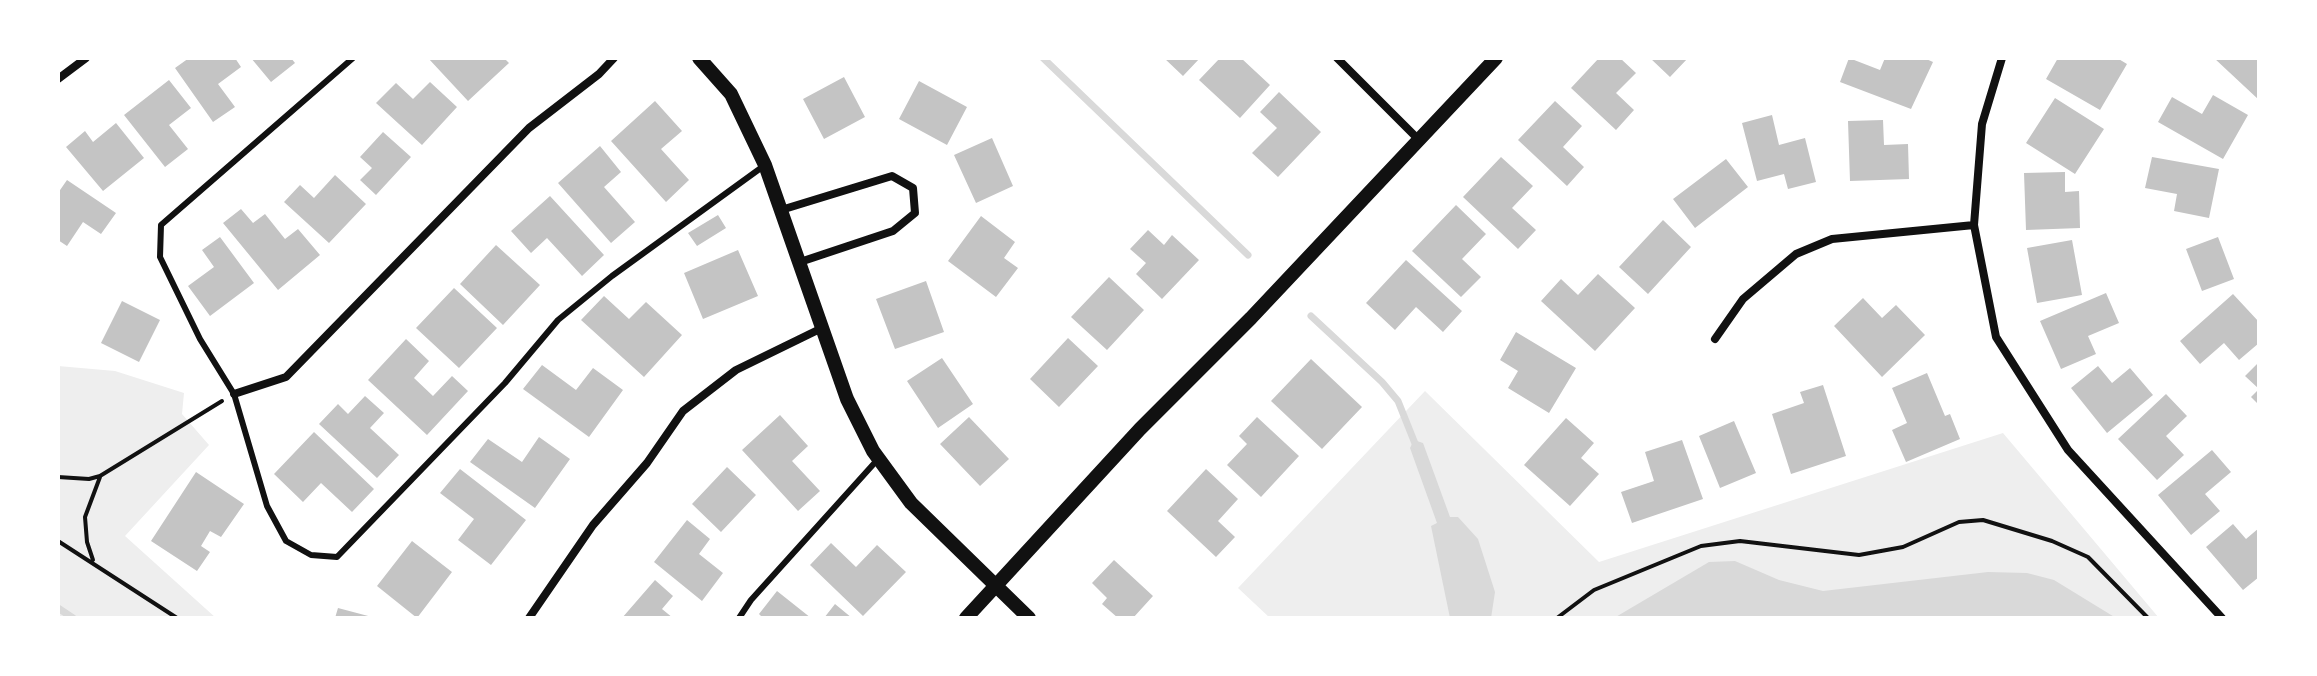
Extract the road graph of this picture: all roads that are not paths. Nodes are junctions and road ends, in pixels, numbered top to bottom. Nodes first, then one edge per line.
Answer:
1 (86, 58) edge
2 (353, 58) edge
3 (614, 58) edge
4 (699, 58) edge
5 (1337, 58) edge
6 (1496, 58) edge
7 (2002, 58) edge
8 (58, 79) edge
9 (1418, 139) junction
10 (765, 165) junction
11 (781, 210) junction
12 (1974, 225) junction
13 (800, 262) junction
14 (822, 328) junction
15 (1715, 339) dead end
16 (234, 394) junction
17 (879, 458) junction
18 (995, 586) junction
19 (529, 618) edge
20 (739, 618) edge
21 (966, 618) edge
22 (1029, 618) edge
23 (2222, 618) edge

1 - 8 street
2 - 16 lane
3 - 16 street
4 - 10 street
5 - 9 street
6 - 9 street
7 - 12 street
9 - 18 street
10 - 11 street
10 - 16 lane
11 - 13 street
11 - 13 street
12 - 15 street
12 - 23 street
13 - 14 street
14 - 17 street
14 - 19 street
17 - 18 street
17 - 20 lane
18 - 21 street
18 - 22 street

